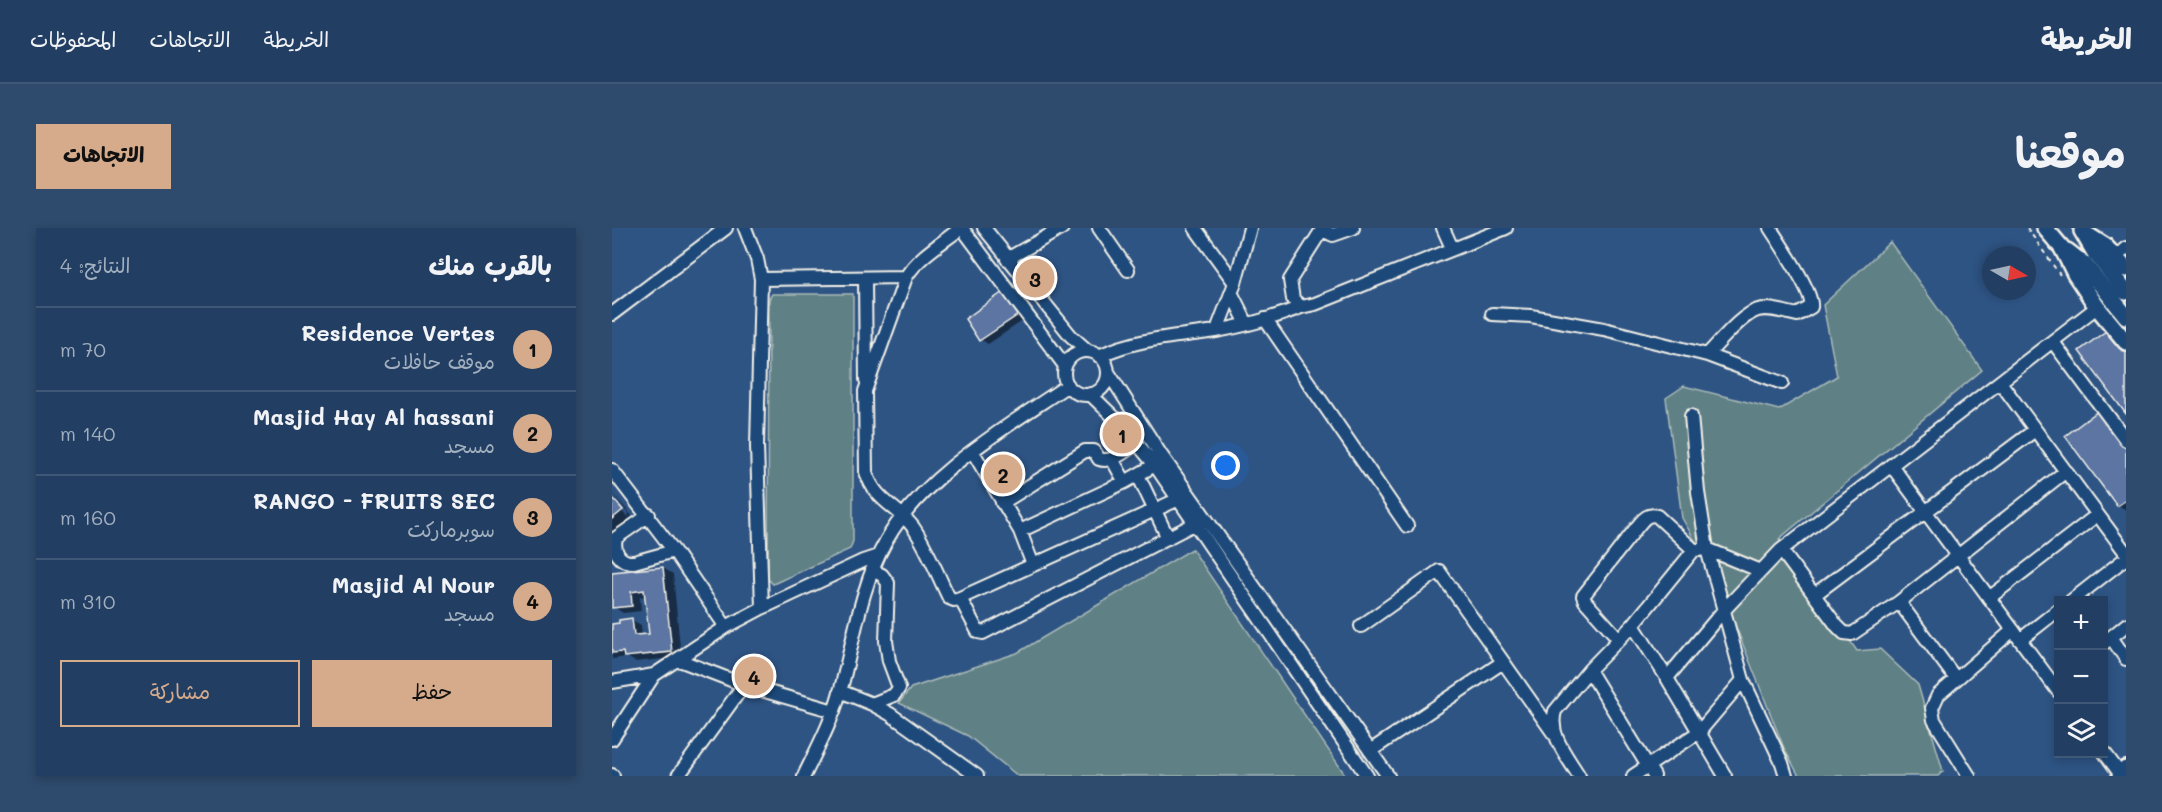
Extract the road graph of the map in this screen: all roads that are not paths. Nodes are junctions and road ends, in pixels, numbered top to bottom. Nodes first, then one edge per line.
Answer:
1 (726, 228) edge
2 (745, 228) edge
3 (962, 228) edge
4 (984, 228) edge
5 (1062, 228) edge
6 (1099, 228) edge
7 (1195, 228) edge
8 (1250, 228) edge
9 (1353, 228) edge
10 (1443, 228) edge
11 (1506, 228) edge
12 (1770, 228) edge
13 (2045, 228) edge
14 (1322, 229) edge
15 (2083, 229) edge
16 (1452, 248) junction
17 (2062, 248) junction
18 (2121, 252) edge
19 (1007, 258) junction
20 (2126, 269) edge
21 (1128, 270) dead end
22 (906, 277) junction
23 (761, 279) junction
24 (865, 279) junction
25 (1234, 289) junction
26 (2126, 292) edge
27 (1301, 307) junction
28 (2097, 307) junction
29 (612, 314) edge
30 (1492, 314) dead end
31 (2126, 316) edge
32 (1265, 319) junction
33 (1247, 324) junction
34 (1216, 330) junction
35 (2053, 342) junction
36 (2126, 342) edge
37 (1093, 353) junction
38 (1707, 355) junction
39 (1065, 366) junction
40 (1108, 372) junction
41 (2000, 382) junction
42 (1782, 383) dead end
43 (1068, 385) junction
44 (866, 391) junction
45 (1090, 394) junction
46 (1691, 416) dead end
47 (2035, 430) junction
48 (2126, 440) edge
49 (1137, 443) junction
50 (973, 452) junction
51 (1112, 459) junction
52 (1155, 465) junction
53 (1891, 465) junction
54 (612, 470) edge
55 (2066, 471) junction
56 (1138, 475) junction
57 (1125, 482) junction
58 (1179, 499) junction
59 (1002, 502) junction
60 (1155, 510) junction
61 (1926, 512) junction
62 (2097, 514) junction
63 (649, 515) junction
64 (902, 516) junction
65 (1196, 523) junction
66 (1407, 526) dead end
67 (1020, 531) junction
68 (1168, 538) junction
69 (1707, 549) junction
70 (1694, 550) junction
71 (1781, 550) junction
72 (674, 551) junction
73 (2126, 553) edge
74 (1958, 555) junction
75 (878, 556) junction
76 (2126, 558) edge
77 (1033, 565) junction
78 (872, 570) junction
79 (1761, 571) junction
80 (1814, 595) junction
81 (2076, 596) edge
82 (960, 598) junction
83 (1989, 598) junction
84 (1899, 602) junction
85 (762, 608) junction
86 (1723, 611) junction
87 (2054, 612) edge
88 (1633, 625) junction
89 (2126, 625) edge
90 (1360, 626) dead end
91 (726, 627) junction
92 (2017, 635) junction
93 (1619, 639) junction
94 (2108, 639) edge
95 (2108, 641) edge
96 (2126, 659) edge
97 (679, 660) junction
98 (1503, 662) junction
99 (1589, 670) junction
100 (654, 675) junction
101 (1667, 678) junction
102 (1743, 680) junction
103 (1956, 680) junction
104 (2054, 680) edge
105 (612, 682) edge
106 (744, 685) junction
107 (840, 691) junction
108 (872, 704) junction
109 (834, 711) junction
110 (1699, 732) junction
111 (1554, 735) junction
112 (612, 740) edge
113 (1370, 751) junction
114 (2108, 758) edge
115 (1651, 771) edge
116 (2122, 773) edge
117 (1964, 774) edge
118 (678, 776) edge
119 (804, 776) edge
120 (977, 776) edge
121 (1367, 776) edge
122 (1388, 776) edge
123 (1579, 776) edge
124 (1633, 776) edge
125 (1725, 776) edge
126 (1786, 776) edge

1 - 29 street
2 - 23 street
3 - 22 street
3 - 39 street
4 - 19 street
5 - 19 street
6 - 21 street
7 - 25 street
8 - 25 street
9 - 14 street
10 - 16 street
11 - 16 street
12 - 38 street
13 - 17 main road
14 - 27 street
15 - 18 main road
15 - 26 main road
16 - 27 street
17 - 28 main road
17 - 31 main road
18 - 20 main road
19 - 37 street
22 - 24 street
22 - 44 street
23 - 24 street
23 - 85 street
24 - 44 street
25 - 33 street
25 - 34 street
27 - 32 street
28 - 35 street
28 - 36 main road
30 - 38 street
32 - 33 street
32 - 66 street
33 - 34 street
34 - 37 street
35 - 41 street
35 - 48 street
37 - 39 street
37 - 40 street
38 - 42 street
39 - 43 street
40 - 45 street
40 - 113 street
41 - 47 street
41 - 53 street
43 - 45 street
43 - 50 street
44 - 64 street
45 - 49 street
46 - 69 street
47 - 55 street
47 - 61 street
49 - 51 street
49 - 52 street
50 - 59 street
50 - 64 street
51 - 57 street
51 - 59 street
52 - 56 street
52 - 58 street
53 - 61 street
53 - 71 street
54 - 63 street
55 - 62 street
55 - 74 street
56 - 57 street
56 - 60 street
57 - 67 street
58 - 60 street
58 - 65 street
59 - 67 street
60 - 68 street
60 - 77 street
61 - 74 street
61 - 80 street
62 - 73 street
62 - 83 street
63 - 72 street
63 - 72 street
64 - 75 street
64 - 82 street
65 - 68 street
65 - 121 street
67 - 77 street
68 - 82 street
69 - 70 street
69 - 79 street
69 - 86 street
70 - 88 street
70 - 93 street
71 - 79 street
71 - 80 street
72 - 91 street
74 - 83 street
74 - 84 street
75 - 78 street
75 - 85 street
76 - 81 street
77 - 82 street
78 - 107 street
78 - 108 street
79 - 86 street
80 - 84 street
83 - 92 street
84 - 103 street
85 - 91 street
86 - 101 street
86 - 102 street
87 - 92 street
88 - 93 street
88 - 101 street
89 - 94 street
90 - 98 street
91 - 97 street
92 - 103 street
92 - 104 street
93 - 99 street
95 - 96 street
97 - 100 street
97 - 106 street
98 - 111 street
98 - 113 street
99 - 111 street
99 - 115 street
100 - 105 street
100 - 112 street
101 - 110 street
102 - 110 street
102 - 126 street
103 - 117 street
106 - 109 street
106 - 118 street
107 - 108 street
107 - 109 street
108 - 120 street
109 - 119 street
110 - 115 street
110 - 125 street
111 - 123 street
113 - 122 street
114 - 116 street
115 - 124 street

